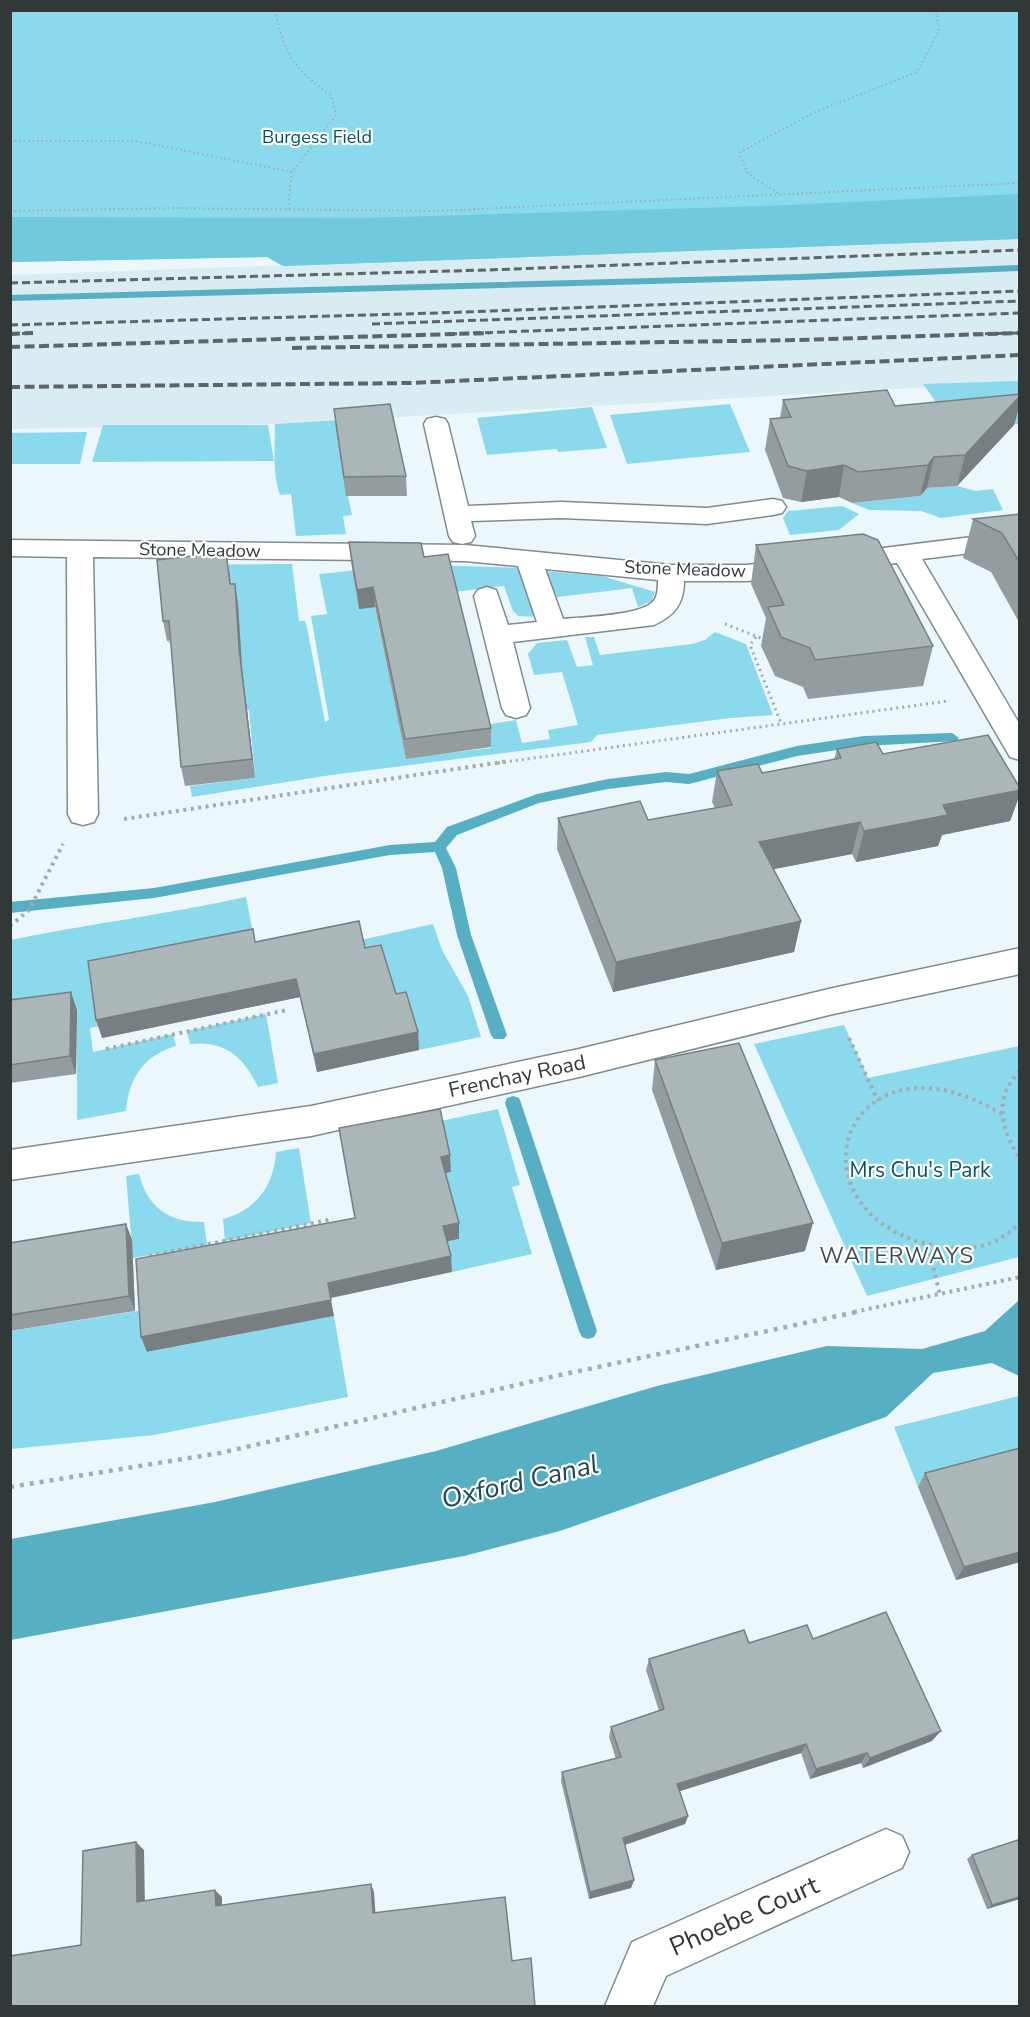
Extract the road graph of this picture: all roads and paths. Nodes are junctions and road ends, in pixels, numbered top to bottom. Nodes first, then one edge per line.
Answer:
1 (275, 10) edge
2 (936, 10) edge
3 (10, 141) edge
4 (292, 172) junction
5 (1020, 183) edge
6 (779, 194) junction
7 (288, 209) junction
8 (10, 211) edge
9 (436, 424) dead end
10 (773, 507) dead end
11 (458, 514) junction
12 (1020, 539) edge
13 (10, 548) edge
14 (80, 549) junction
15 (465, 553) junction
16 (905, 553) junction
17 (528, 558) junction
18 (672, 573) junction
19 (487, 596) dead end
20 (725, 624) dead end
21 (553, 629) junction
22 (497, 635) junction
23 (756, 637) junction
24 (767, 641) dead end
25 (987, 696) junction
26 (516, 708) dead end
27 (781, 723) junction
28 (1020, 750) edge
29 (115, 820) dead end
30 (76, 825) joint
31 (52, 862) joint
32 (29, 910) joint
33 (10, 926) edge
34 (1020, 961) edge
35 (833, 1002) junction
36 (287, 1010) dead end
37 (106, 1049) dead end
38 (1020, 1071) edge
39 (878, 1101) junction
40 (1002, 1114) junction
41 (1020, 1159) edge
42 (10, 1166) edge
43 (333, 1219) dead end
44 (1020, 1222) edge
45 (928, 1246) junction
46 (149, 1256) edge
47 (1020, 1277) edge
48 (940, 1295) junction
49 (10, 1487) edge
50 (886, 1852) dead end
51 (629, 2007) edge

1 - 4 path
2 - 6 path
3 - 4 path
4 - 7 path
5 - 6 path
6 - 7 path
7 - 8 path
9 - 11 street
10 - 11 street
11 - 15 street
12 - 16 street, Stone Meadow
13 - 14 street, Stone Meadow
14 - 15 street, Stone Meadow
14 - 30 street
15 - 17 street, Stone Meadow
16 - 18 street, Stone Meadow
16 - 25 street
17 - 18 street, Stone Meadow
17 - 21 street
18 - 21 street
19 - 22 street
20 - 23 path
21 - 22 street
22 - 26 street
23 - 24 path
23 - 27 path
25 - 27 path
25 - 28 street
27 - 29 path
30 - 31 path
31 - 32 path
32 - 33 path
34 - 35 street, Frenchay Road
35 - 39 path
35 - 42 street, Frenchay Road
36 - 37 path
38 - 40 path
39 - 40 path
39 - 45 path
40 - 41 path
43 - 46 path
44 - 45 path
45 - 48 path
47 - 48 path
48 - 49 path
50 - 51 street, Phoebe Court

